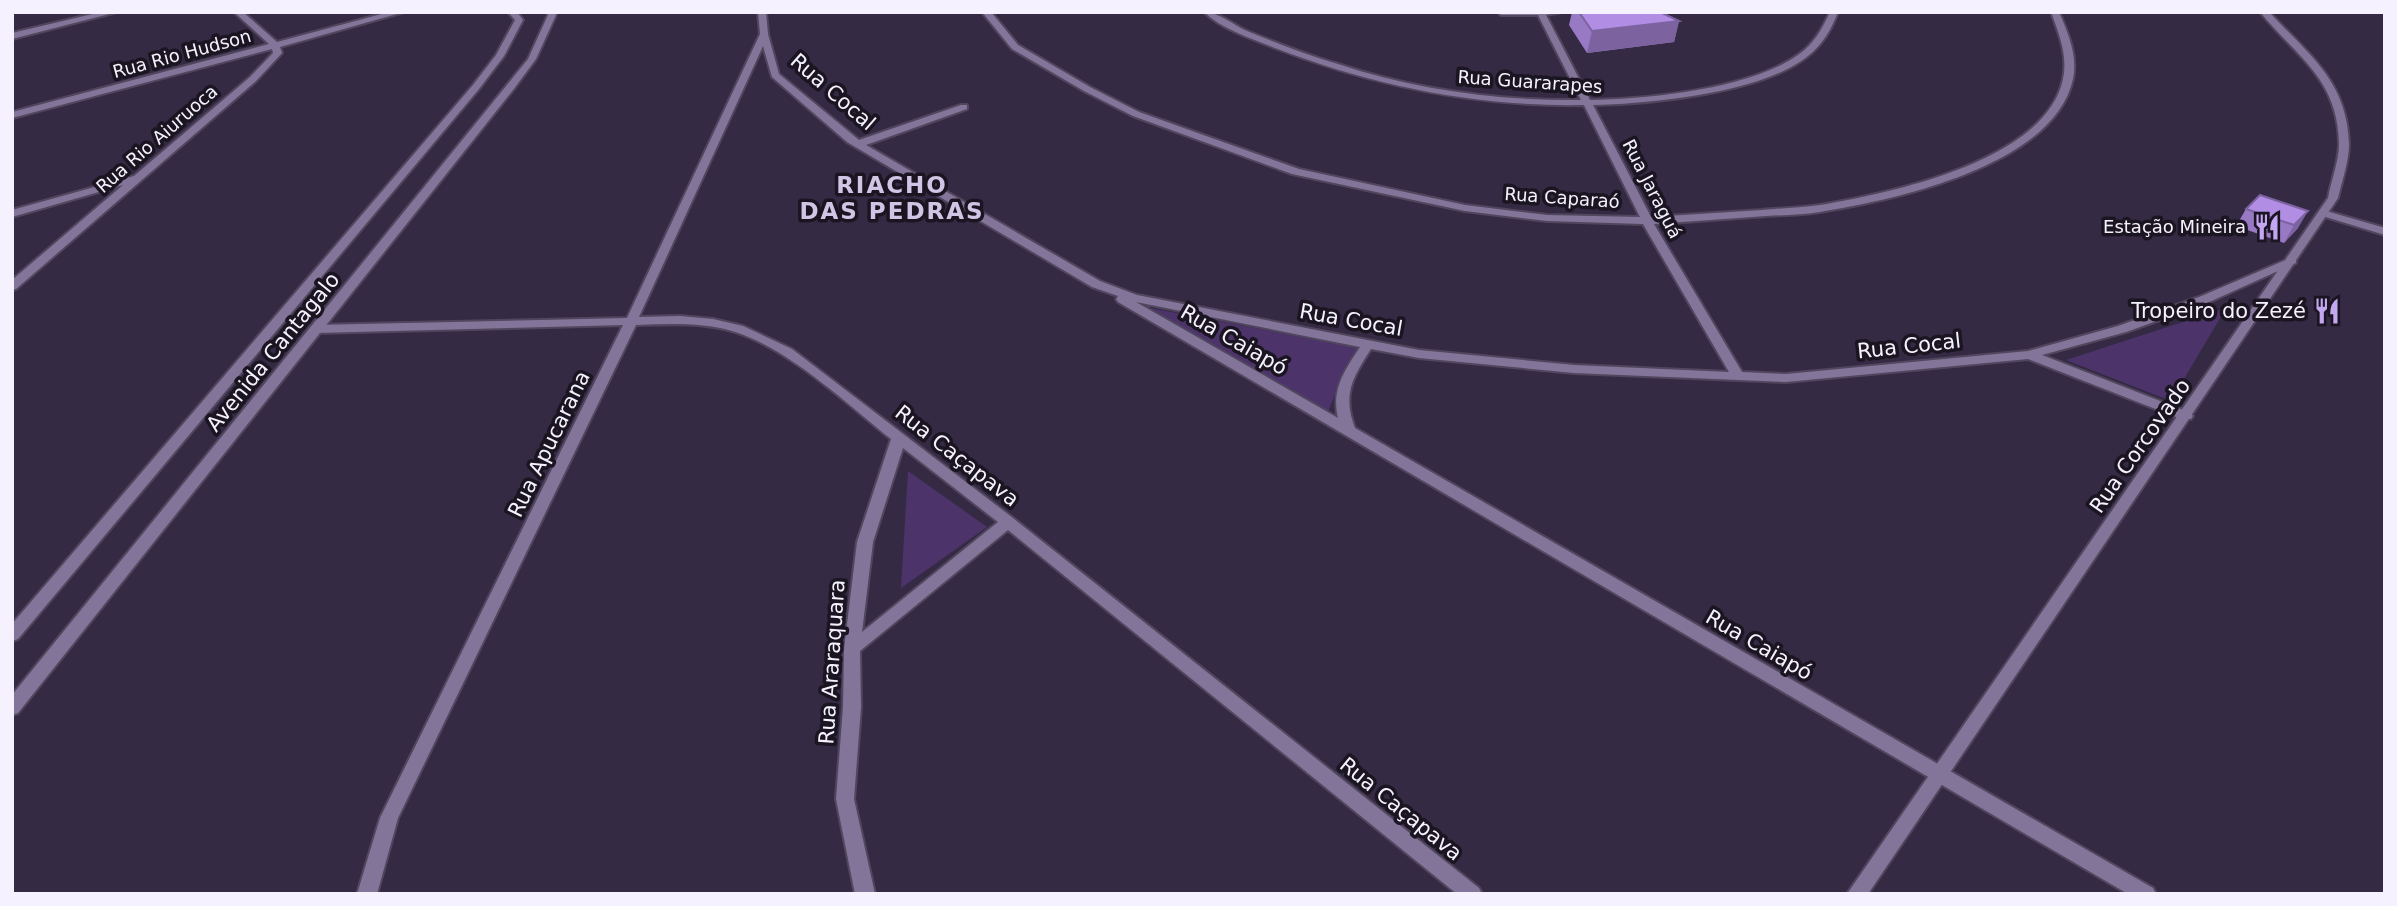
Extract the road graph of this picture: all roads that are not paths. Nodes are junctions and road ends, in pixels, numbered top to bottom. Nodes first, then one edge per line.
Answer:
1 (113, 12) edge
2 (238, 12) edge
3 (400, 12) edge
4 (512, 12) edge
5 (551, 12) edge
6 (762, 12) edge
7 (986, 12) edge
8 (1208, 12) edge
9 (1501, 12) edge
10 (1558, 12) edge
11 (1834, 12) edge
12 (2055, 12) edge
13 (2264, 12) edge
14 (1542, 14) edge
15 (764, 34) junction
16 (12, 36) edge
17 (275, 45) junction
18 (1590, 104) junction
19 (964, 107) dead end
20 (12, 115) edge
21 (858, 144) junction
22 (138, 178) junction
23 (2323, 214) junction
24 (12, 215) edge
25 (1647, 221) junction
26 (2385, 232) edge
27 (2292, 261) junction
28 (1097, 284) junction
29 (12, 286) edge
30 (632, 320) junction
31 (316, 329) junction
32 (1367, 345) junction
33 (2029, 355) junction
34 (1738, 376) junction
35 (2186, 416) junction
36 (1350, 433) junction
37 (899, 437) junction
38 (1009, 522) junction
39 (12, 635) edge
40 (852, 649) junction
41 (12, 708) edge
42 (1937, 773) junction
43 (367, 894) edge
44 (865, 894) edge
45 (1472, 894) edge
46 (1857, 894) edge
47 (2146, 894) edge

1 - 16 street
2 - 17 street
3 - 17 street, Rua Rio Hudson
4 - 39 street, Avenida Cantagalo
5 - 31 street, Avenida Cantagalo
6 - 15 street, Rua Apucarana
7 - 25 street, Rua Caparaó
8 - 18 street, Rua Guararapes
9 - 14 street
10 - 14 street
11 - 18 street, Rua Guararapes
12 - 25 street, Rua Caparaó
13 - 23 street, Rua Corcovado
14 - 18 street, Rua Jaraguá
15 - 21 street, Rua Cocal
15 - 30 street, Rua Apucarana
17 - 20 street, Rua Rio Hudson
17 - 22 street, Rua Rio Aiuruoca
18 - 25 street, Rua Jaraguá
19 - 21 street
21 - 28 street, Rua Cocal
22 - 24 street
22 - 29 street, Rua Rio Aiuruoca
23 - 26 street
23 - 27 street, Rua Corcovado
25 - 34 street, Rua Jaraguá
27 - 33 street, Rua Cocal
27 - 35 street, Rua Corcovado
28 - 32 street, Rua Cocal
28 - 36 street, Rua Caiapó
30 - 31 street, Rua Caçapava
30 - 37 street, Rua Caçapava
30 - 43 street, Rua Apucarana
31 - 41 street, Avenida Cantagalo
32 - 34 street, Rua Cocal
32 - 36 street
33 - 34 street, Rua Cocal
33 - 35 street, Rua Cocal
35 - 42 street, Rua Corcovado
36 - 42 street, Rua Caiapó
37 - 38 street, Rua Caçapava
37 - 40 street, Rua Araraquara
38 - 40 street
38 - 45 street, Rua Caçapava
40 - 44 street, Rua Araraquara
42 - 46 street, Rua Corcovado
42 - 47 street, Rua Caiapó

